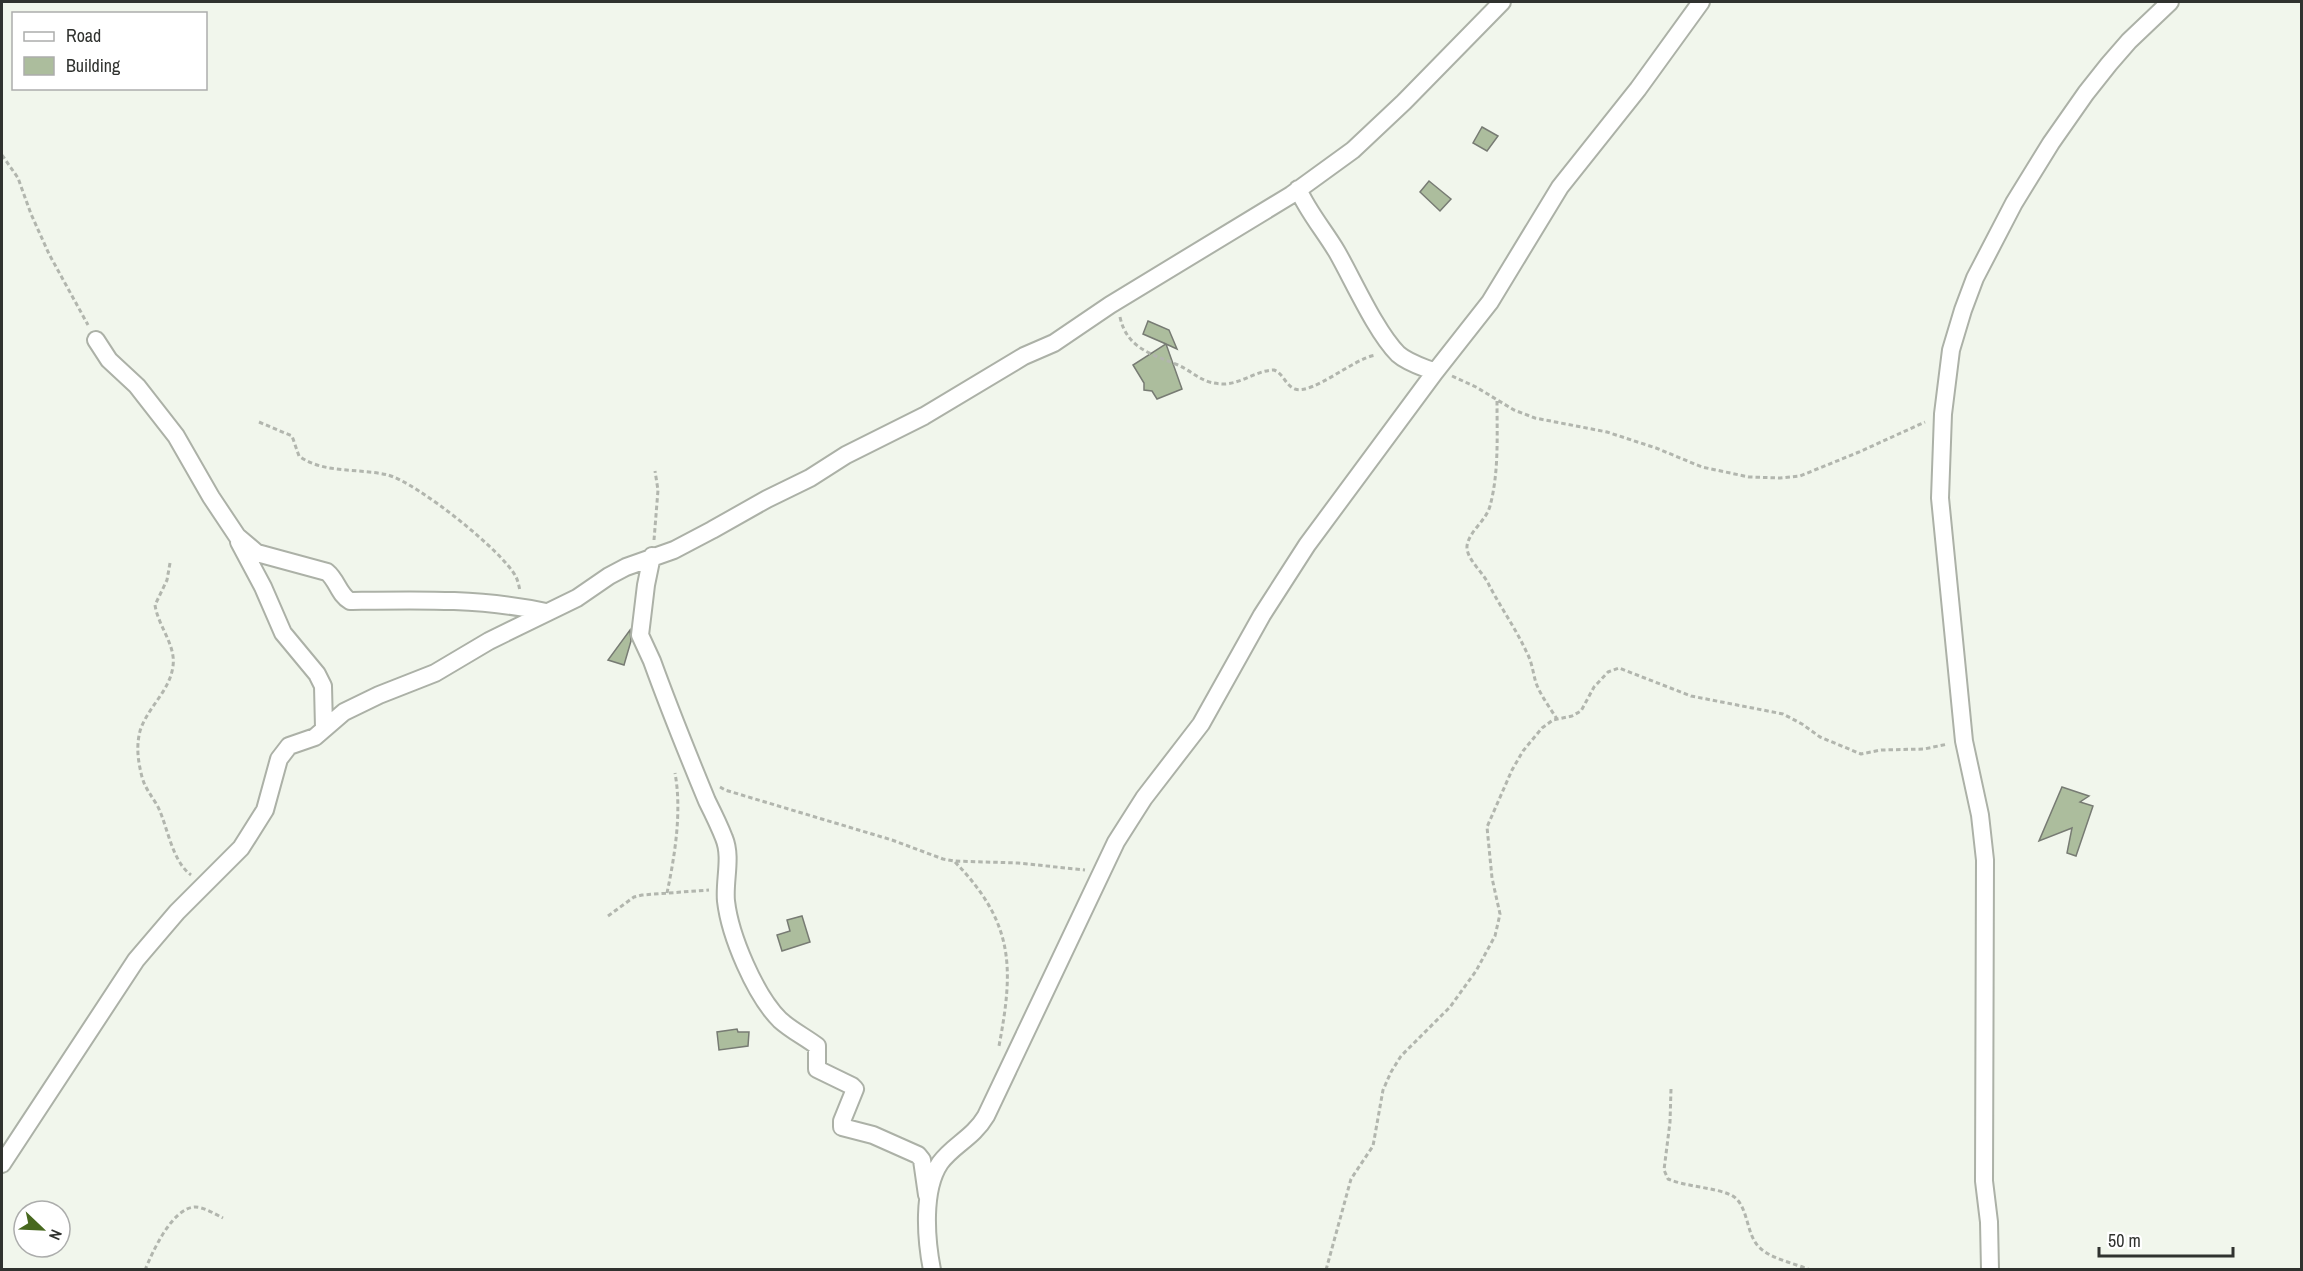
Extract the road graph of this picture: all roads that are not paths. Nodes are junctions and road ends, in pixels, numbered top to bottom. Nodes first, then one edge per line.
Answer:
1 (1502, 2) edge
2 (1701, 2) edge
3 (2170, 2) edge
4 (1298, 189) junction
5 (96, 340) road end
6 (1435, 372) junction
7 (237, 536) junction
8 (652, 556) junction
9 (546, 612) junction
10 (324, 728) junction
11 (2, 1164) edge
12 (928, 1205) junction
13 (932, 1269) edge
14 (1990, 1269) edge

1 - 4 street
2 - 6 street
3 - 14 street
4 - 6 street
4 - 8 street
5 - 7 street
6 - 12 street
7 - 9 street
7 - 10 street
8 - 9 street
8 - 12 street
9 - 10 street
10 - 11 street
12 - 13 street

